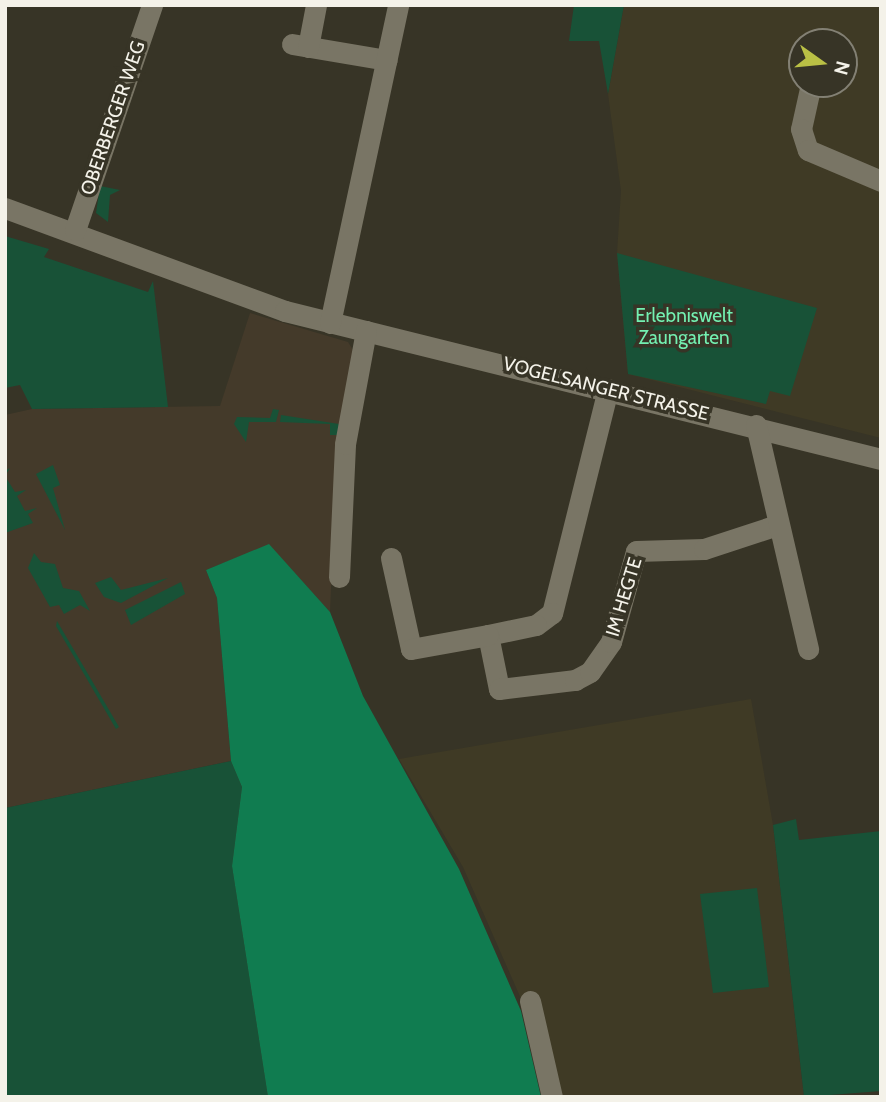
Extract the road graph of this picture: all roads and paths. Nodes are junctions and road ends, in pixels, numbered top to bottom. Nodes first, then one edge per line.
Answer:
1 (152, 5) edge
2 (316, 5) edge
3 (398, 5) edge
4 (387, 60) junction
5 (808, 98) edge
6 (881, 181) edge
7 (5, 208) edge
8 (75, 230) junction
9 (331, 323) junction
10 (366, 331) junction
11 (608, 389) junction
12 (756, 425) junction
13 (881, 459) edge
14 (777, 525) junction
15 (391, 558) dead end
16 (339, 577) dead end
17 (488, 635) junction
18 (808, 649) dead end
19 (530, 1001) dead end
20 (552, 1097) edge

1 - 8 street, OBERBERGER WEG
2 - 4 street
3 - 4 street
4 - 9 street
5 - 6 street
7 - 8 street, VOGELSANGER STRASSE
8 - 9 street, VOGELSANGER STRASSE
9 - 10 street, VOGELSANGER STRASSE
10 - 11 street, VOGELSANGER STRASSE
10 - 16 street
11 - 12 street, VOGELSANGER STRASSE
11 - 17 street
12 - 13 street, VOGELSANGER STRASSE
12 - 14 street
14 - 17 street, IM HEGTE
14 - 18 street
15 - 17 street
19 - 20 street

